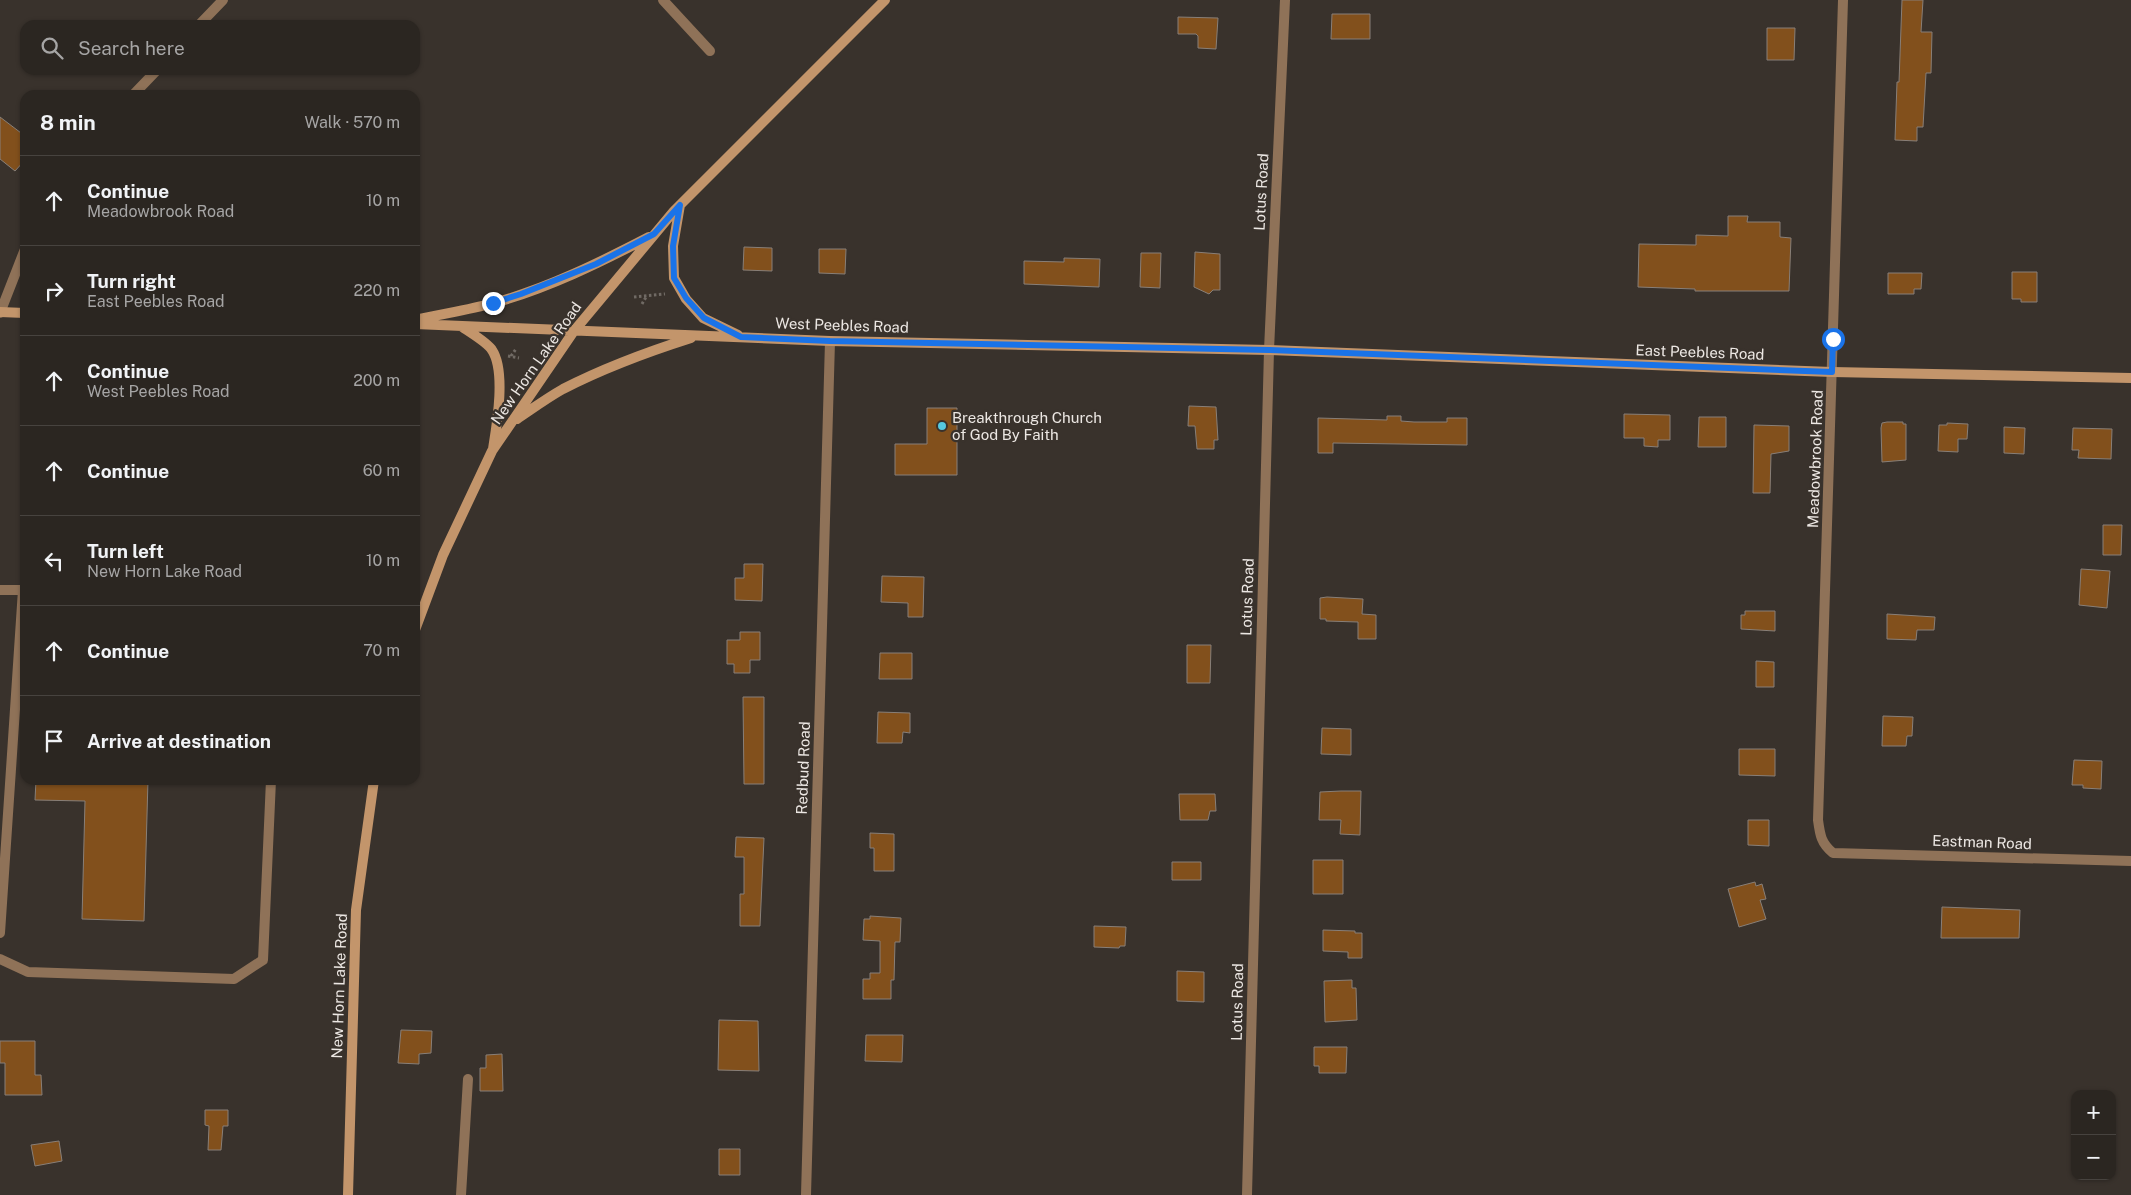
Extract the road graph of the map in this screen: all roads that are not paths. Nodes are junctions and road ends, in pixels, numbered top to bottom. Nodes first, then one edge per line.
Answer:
1 (223, 0) edge
2 (663, 0) edge
3 (885, 0) edge
4 (1286, 0) edge
5 (1843, 0) edge
6 (204, 20) edge
7 (710, 51) dead end
8 (152, 75) edge
9 (138, 90) edge
10 (680, 205) junction
11 (654, 234) junction
12 (20, 262) edge
13 (20, 312) edge
14 (0, 313) edge
15 (420, 319) edge
16 (420, 324) edge
17 (461, 326) junction
18 (574, 331) junction
19 (699, 336) junction
20 (741, 337) junction
21 (830, 341) junction
22 (1269, 350) junction
23 (1832, 372) junction
24 (2131, 378) edge
25 (512, 422) junction
26 (492, 451) junction
27 (0, 590) edge
28 (20, 590) edge
29 (420, 617) edge
30 (20, 647) edge
31 (271, 785) edge
32 (373, 785) edge
33 (1833, 853) joint
34 (2131, 861) edge
35 (0, 933) edge
36 (0, 959) edge
37 (468, 1079) dead end
38 (348, 1195) edge
39 (461, 1195) edge
40 (806, 1195) edge
41 (1247, 1195) edge

1 - 6 street
2 - 7 street
3 - 10 main road, New Horn Lake Road
4 - 22 street, Lotus Road
5 - 23 street, Meadowbrook Road
8 - 9 street
10 - 11 main road, New Horn Lake Road
10 - 20 main road
11 - 15 main road
11 - 18 main road, New Horn Lake Road
12 - 14 street
13 - 14 main road
16 - 17 main road, West Peebles Road
17 - 18 main road, West Peebles Road
17 - 26 main road
18 - 19 main road, West Peebles Road
18 - 25 main road, New Horn Lake Road
19 - 20 main road, West Peebles Road
19 - 25 main road
20 - 21 main road, West Peebles Road
21 - 22 main road, West Peebles Road
21 - 40 street, Redbud Road
22 - 23 main road, East Peebles Road
22 - 41 street, Lotus Road
23 - 24 main road, East Peebles Road
23 - 33 street, Meadowbrook Road
25 - 26 main road, New Horn Lake Road
26 - 29 main road, New Horn Lake Road
27 - 28 street
30 - 35 street
31 - 36 street
32 - 38 main road, New Horn Lake Road
33 - 34 street, Eastman Road
37 - 39 street

